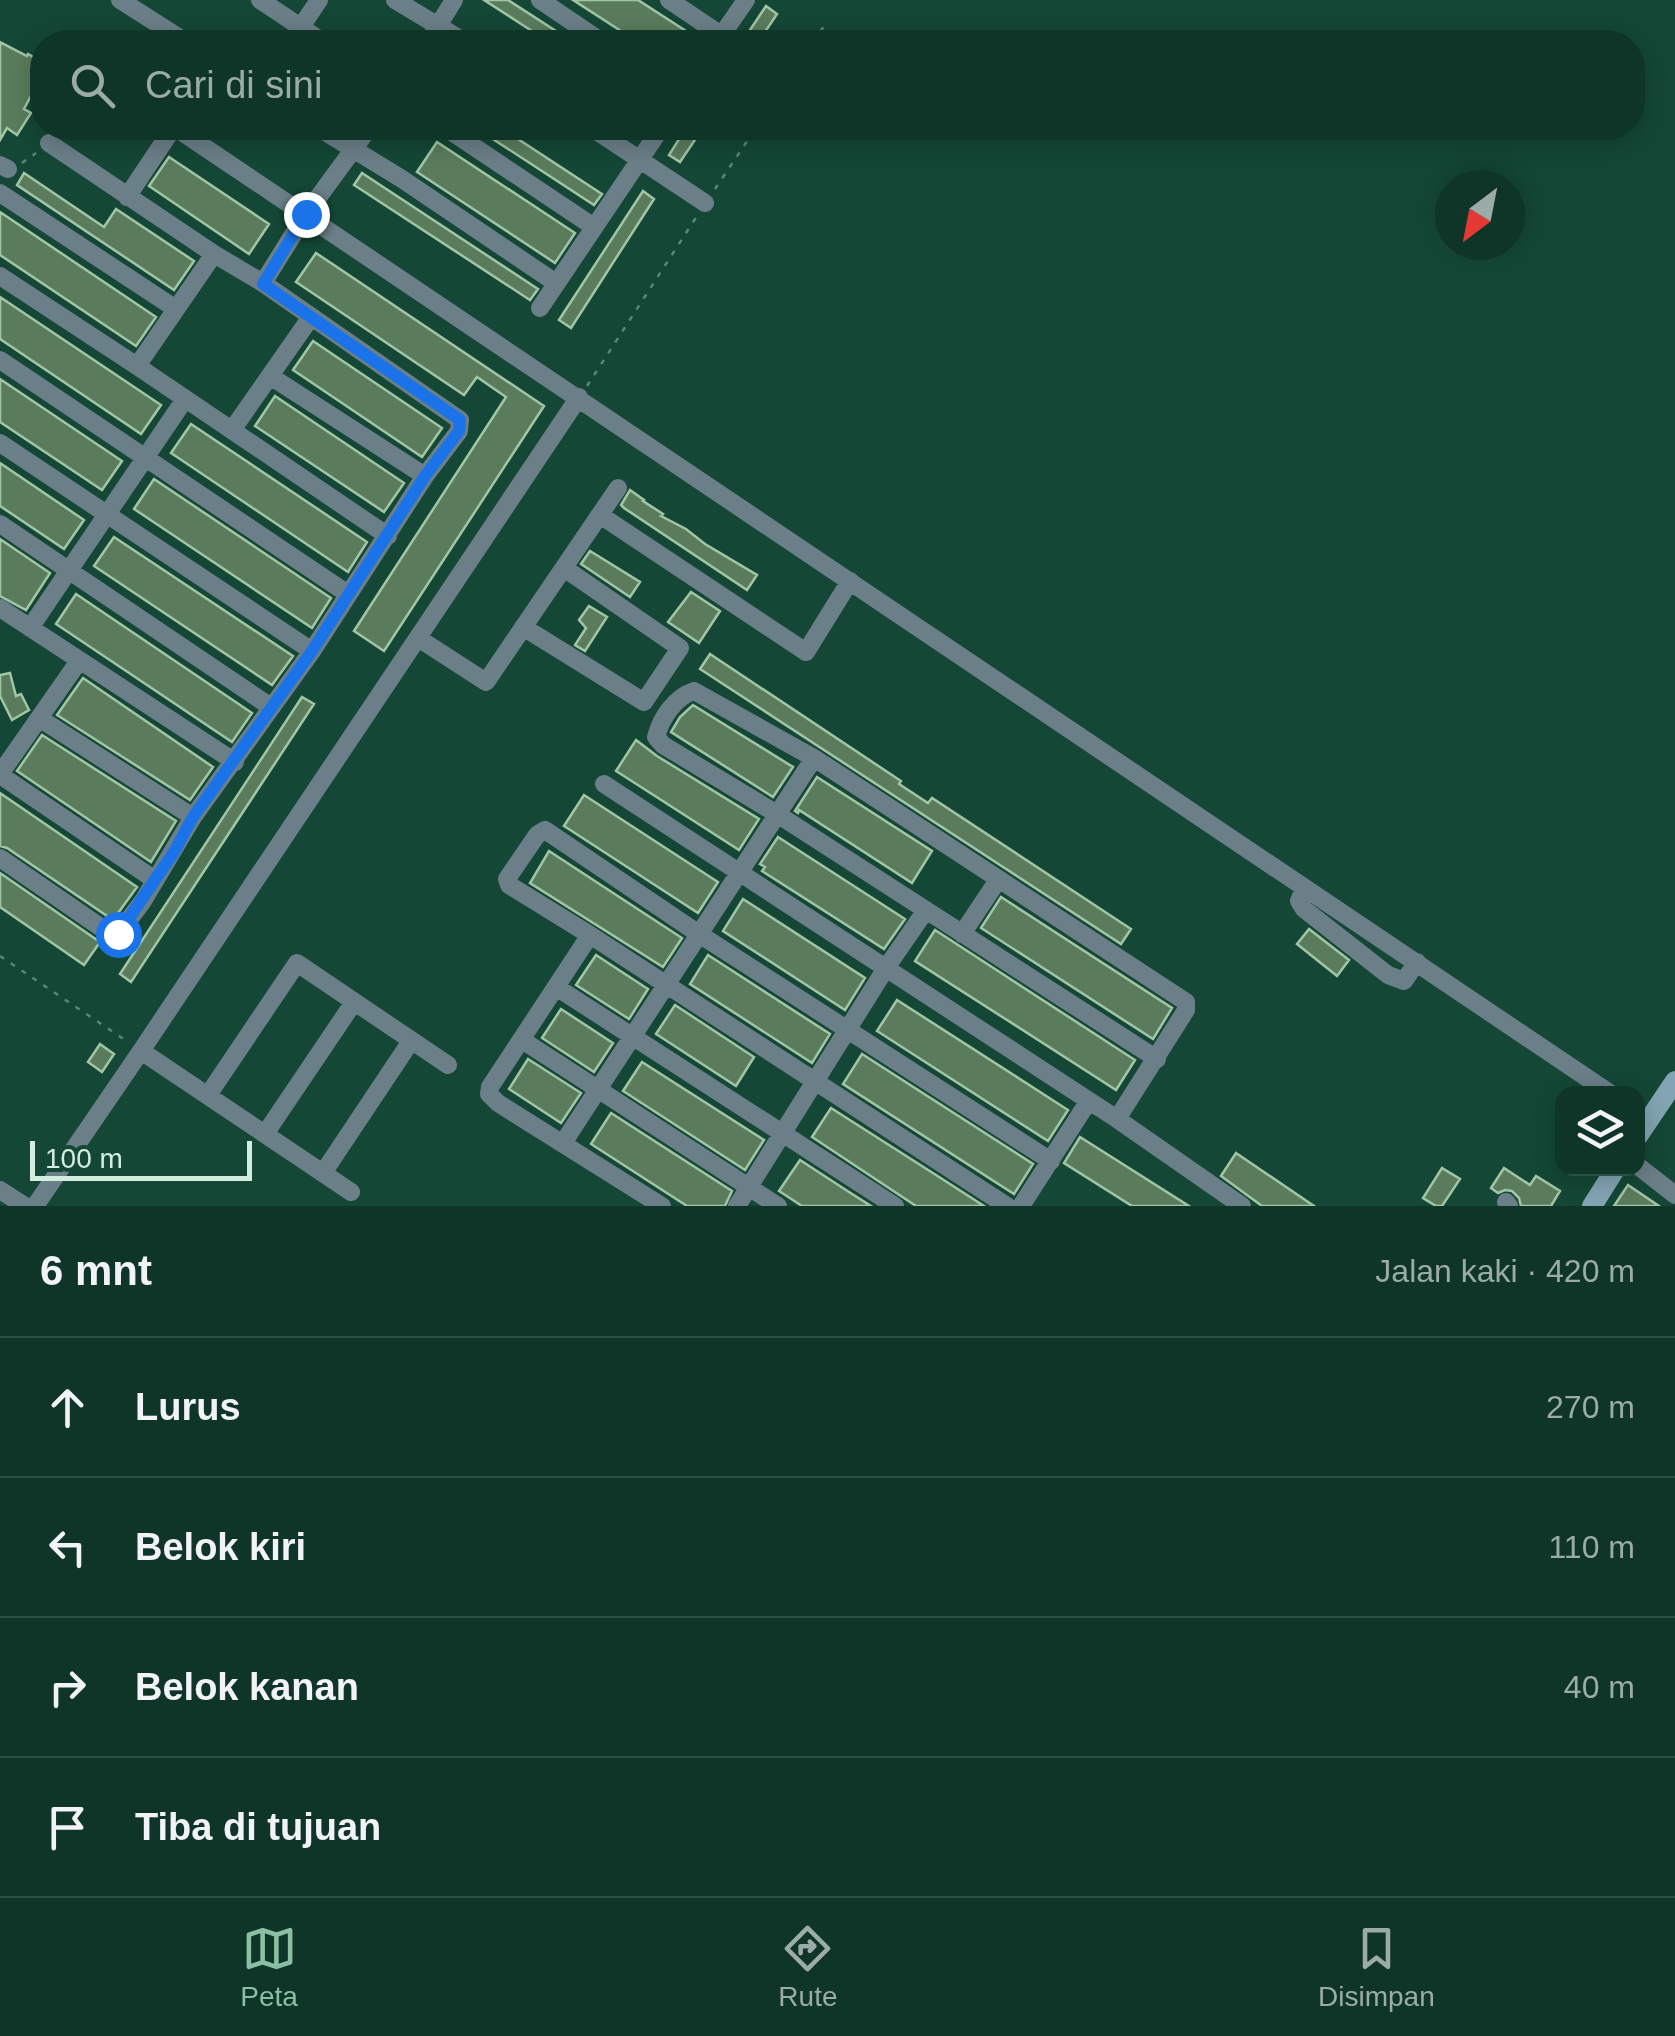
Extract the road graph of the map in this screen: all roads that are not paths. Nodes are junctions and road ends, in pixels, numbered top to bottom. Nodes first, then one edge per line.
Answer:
1 (120, 0) edge
2 (260, 0) edge
3 (320, 0) edge
4 (395, 0) edge
5 (454, 0) edge
6 (540, 0) edge
7 (668, 0) edge
8 (746, 0) edge
9 (440, 26) junction
10 (301, 27) junction
11 (167, 30) edge
12 (305, 30) edge
13 (437, 30) edge
14 (446, 30) edge
15 (584, 30) edge
16 (708, 30) edge
17 (725, 30) edge
18 (167, 140) edge
19 (193, 140) edge
20 (337, 140) edge
21 (361, 140) edge
22 (464, 140) edge
23 (610, 140) edge
24 (653, 140) edge
25 (49, 143) road end
26 (353, 150) junction
27 (640, 160) junction
28 (0, 193) edge
29 (127, 197) junction
30 (706, 203) road end
31 (306, 214) junction
32 (594, 227) junction
33 (214, 254) junction
34 (0, 276) edge
35 (263, 284) junction
36 (556, 284) junction
37 (540, 308) dead end
38 (176, 309) junction
39 (311, 317) junction
40 (0, 360) edge
41 (137, 366) junction
42 (270, 376) junction
43 (580, 397) junction
44 (185, 399) junction
45 (232, 430) junction
46 (0, 442) edge
47 (146, 456) junction
48 (425, 476) junction
49 (618, 488) dead end
50 (107, 513) junction
51 (600, 514) junction
52 (0, 524) edge
53 (388, 536) junction
54 (564, 568) junction
55 (68, 571) junction
56 (850, 581) junction
57 (348, 594) junction
58 (0, 608) edge
59 (523, 627) junction
60 (30, 628) junction
61 (418, 638) junction
62 (312, 651) junction
63 (79, 661) junction
64 (271, 707) junction
65 (38, 718) junction
66 (814, 758) junction
67 (235, 762) junction
68 (0, 774) edge
69 (604, 784) dead end
70 (777, 814) junction
71 (193, 817) junction
72 (0, 858) edge
73 (739, 873) junction
74 (156, 880) junction
75 (998, 880) junction
76 (1304, 889) junction
77 (926, 910) junction
78 (699, 934) junction
79 (962, 934) junction
80 (590, 935) junction
81 (1417, 962) junction
82 (886, 968) junction
83 (666, 985) junction
84 (556, 987) junction
85 (354, 1002) junction
86 (847, 1030) junction
87 (633, 1036) junction
88 (522, 1040) junction
89 (412, 1041) junction
90 (142, 1051) junction
91 (1157, 1059) junction
92 (448, 1065) dead end
93 (815, 1081) junction
94 (1675, 1081) edge
95 (1599, 1086) edge
96 (598, 1090) junction
97 (208, 1096) junction
98 (1088, 1102) junction
99 (1645, 1117) edge
100 (1117, 1119) junction
101 (266, 1134) junction
102 (782, 1135) junction
103 (563, 1143) junction
104 (1051, 1161) junction
105 (1645, 1171) edge
106 (322, 1173) junction
107 (1611, 1176) edge
108 (750, 1186) junction
109 (0, 1190) edge
110 (351, 1192) dead end
111 (1675, 1195) edge
112 (25, 1206) edge
113 (34, 1206) edge
114 (662, 1206) edge
115 (738, 1206) edge
116 (778, 1206) edge
117 (895, 1206) edge
118 (1007, 1206) edge
119 (1021, 1206) edge
120 (1242, 1206) edge
121 (1592, 1206) edge

1 - 11 street
2 - 10 street
3 - 10 street
4 - 9 street
5 - 9 street
6 - 15 street
7 - 16 street
8 - 17 street
9 - 13 street
9 - 14 street
10 - 12 street
18 - 29 street
19 - 31 street
20 - 26 street
21 - 26 street
22 - 32 street
23 - 27 street
24 - 27 street
25 - 29 street
26 - 31 street
26 - 36 street
27 - 30 street
27 - 32 street
28 - 38 street
29 - 33 street
31 - 35 street
31 - 43 street
32 - 36 street
33 - 35 street
33 - 38 street
34 - 41 street
35 - 39 street
36 - 37 street
38 - 41 street
39 - 42 street
39 - 48 street
40 - 47 street
41 - 44 street
42 - 45 street
42 - 48 street
43 - 56 street
43 - 61 street
44 - 45 street
44 - 47 street
45 - 53 street
46 - 50 street
47 - 50 street
47 - 57 street
48 - 53 street
49 - 51 street
50 - 55 street
50 - 62 street
51 - 54 street
51 - 56 street
52 - 55 street
53 - 57 street
54 - 59 street
54 - 59 street
55 - 60 street
55 - 64 street
56 - 76 street
57 - 62 street
58 - 60 street
59 - 61 street
60 - 63 street
61 - 90 street
62 - 64 street
63 - 65 street
63 - 67 street
64 - 67 street
65 - 68 street
65 - 71 street
66 - 70 street
66 - 70 street
66 - 75 street
67 - 71 street
68 - 74 street
69 - 73 street
70 - 73 street
70 - 77 street
71 - 74 street
72 - 74 street
73 - 78 street
73 - 82 street
75 - 79 street
75 - 91 street
76 - 81 street
76 - 81 street
77 - 79 street
77 - 82 street
78 - 80 street
78 - 83 street
78 - 86 street
79 - 91 street
80 - 83 street
80 - 84 street
81 - 95 street
82 - 86 street
82 - 98 street
83 - 87 street
83 - 93 street
84 - 87 street
84 - 88 street
85 - 89 street
85 - 97 street
85 - 101 street
86 - 93 street
86 - 104 street
87 - 96 street
87 - 102 street
88 - 96 street
88 - 103 street
89 - 92 street
89 - 106 street
90 - 97 street
90 - 113 street
91 - 100 street
93 - 102 street
93 - 118 street
94 - 99 main road
96 - 103 street
96 - 108 street
97 - 101 street
98 - 100 street
98 - 104 street
100 - 120 street
101 - 106 street
102 - 108 street
102 - 117 street
103 - 114 street
104 - 119 street
105 - 111 street
106 - 110 street
107 - 121 main road
108 - 115 street
108 - 116 street
109 - 112 street

